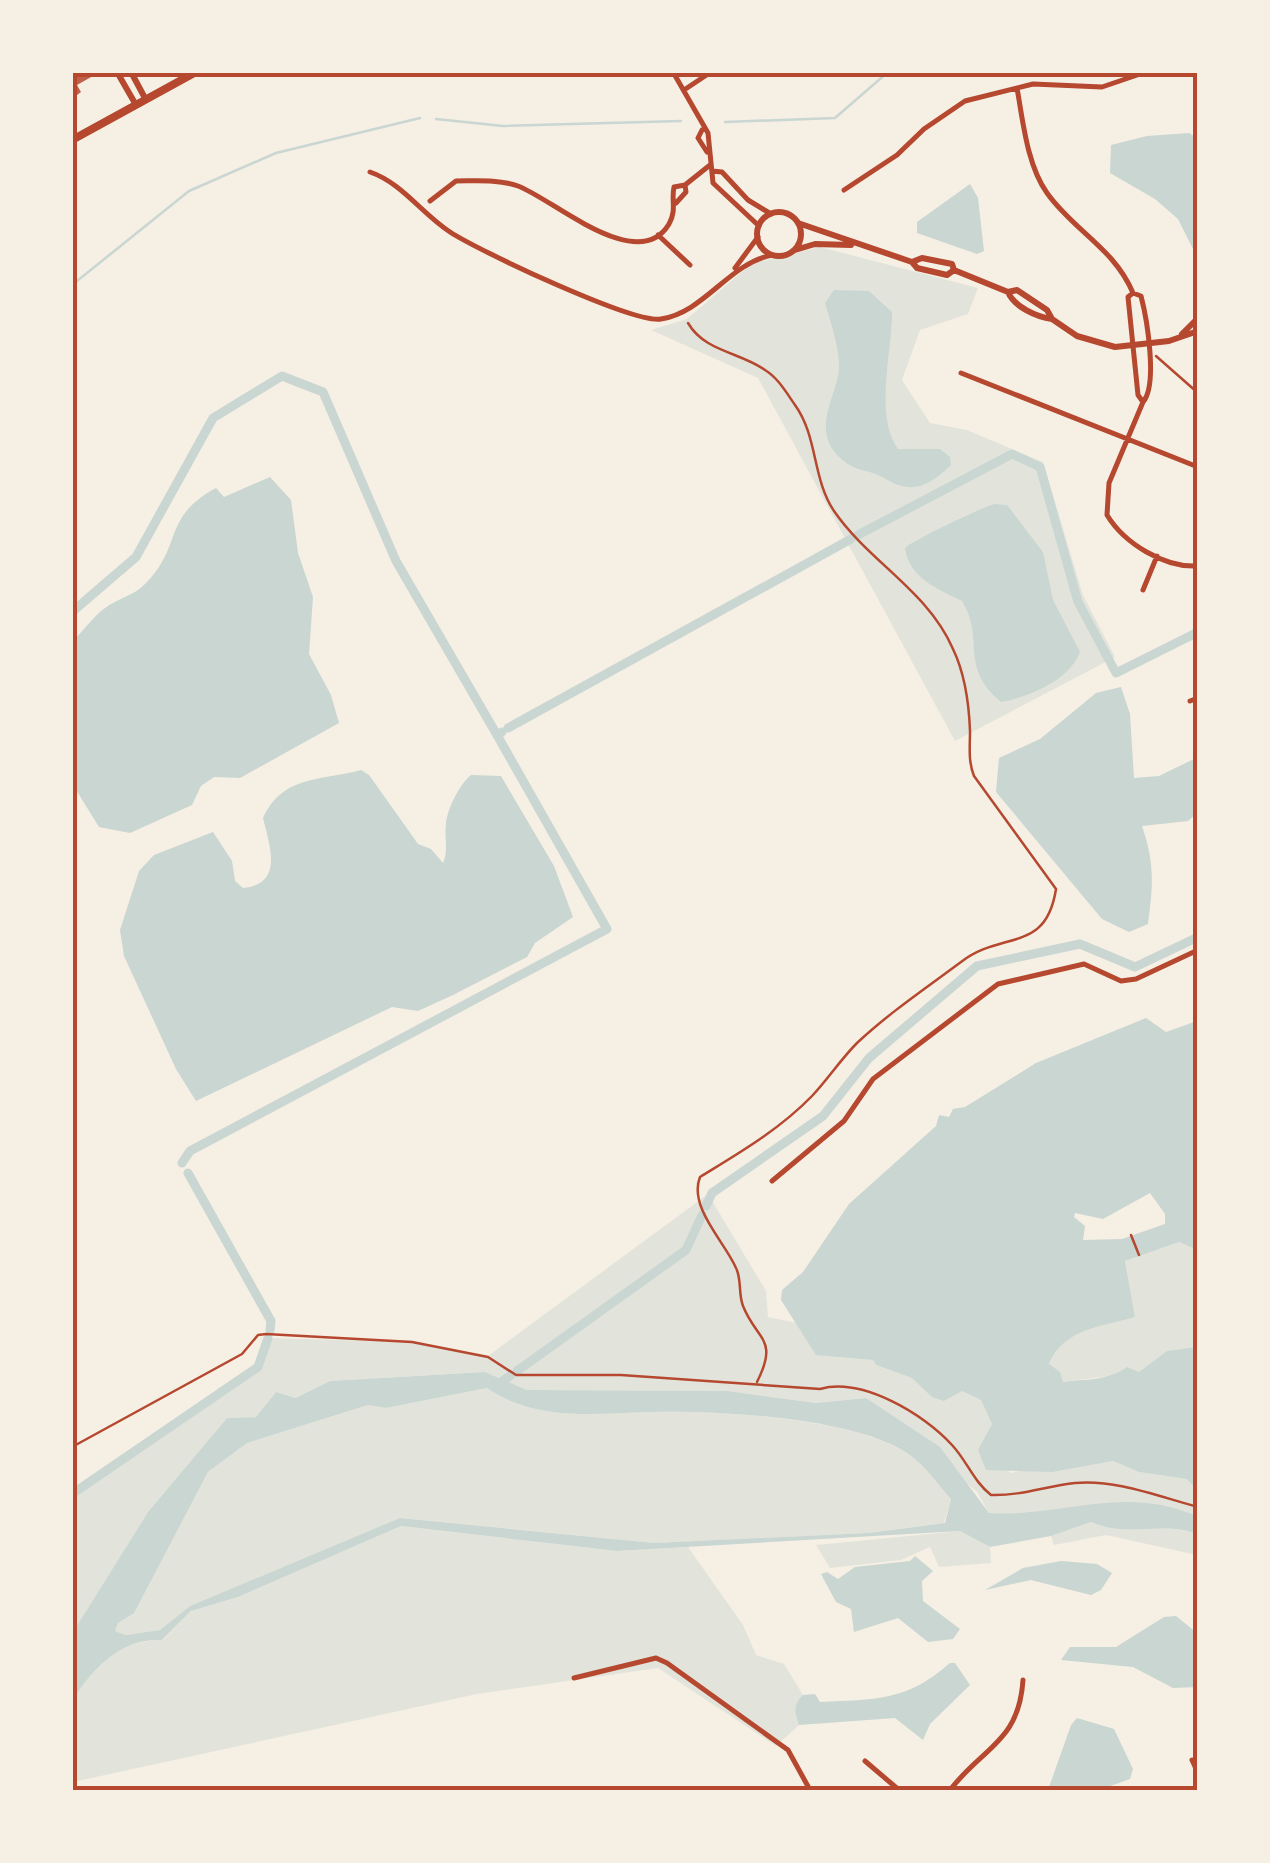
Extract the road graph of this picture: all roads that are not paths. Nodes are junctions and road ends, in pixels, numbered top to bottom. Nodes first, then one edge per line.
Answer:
1 (117, 72) edge
2 (131, 72) edge
3 (196, 72) edge
4 (673, 72) edge
5 (711, 72) edge
6 (1146, 72) edge
7 (1017, 88) junction
8 (684, 90) junction
9 (146, 100) junction
10 (136, 105) junction
11 (72, 140) edge
12 (711, 168) junction
13 (370, 172) dead end
14 (731, 180) junction
15 (722, 189) junction
16 (844, 190) dead end
17 (430, 201) dead end
18 (770, 214) junction
19 (798, 223) junction
20 (759, 226) junction
21 (658, 236) junction
22 (758, 237) junction
23 (856, 245) junction
24 (794, 250) junction
25 (772, 254) junction
26 (690, 265) dead end
27 (733, 270) junction
28 (1133, 293) junction
29 (1198, 318) edge
30 (1198, 330) edge
31 (1182, 334) junction
32 (1148, 344) junction
33 (1136, 345) junction
34 (961, 373) dead end
35 (1143, 402) junction
36 (1128, 439) junction
37 (1198, 467) edge
38 (1157, 556) junction
39 (1198, 566) edge
40 (1143, 590) dead end
41 (1198, 950) edge
42 (772, 1180) dead end
43 (574, 1678) dead end
44 (1023, 1680) dead end
45 (1192, 1760) dead end
46 (865, 1761) dead end
47 (1198, 1772) edge
48 (810, 1790) edge
49 (899, 1790) edge
50 (950, 1790) edge

1 - 10 street
2 - 9 street
3 - 9 main road
4 - 8 street
5 - 8 street
6 - 7 street
7 - 16 street
7 - 28 street
8 - 12 street
9 - 10 main road
10 - 11 main road
12 - 14 street
12 - 15 street
12 - 21 street
13 - 27 street
14 - 15 street
14 - 18 street
15 - 20 street
17 - 21 street
18 - 19 street
18 - 20 street
19 - 23 street
19 - 24 street
20 - 22 street
21 - 26 street
22 - 25 street
22 - 27 street
23 - 24 street
23 - 33 street
24 - 25 street
25 - 27 street
28 - 32 street
28 - 33 street
29 - 31 street
30 - 31 street
31 - 32 street
32 - 33 street
32 - 35 street
33 - 35 street
34 - 36 street
35 - 36 street
36 - 37 street
36 - 38 street
38 - 39 street
38 - 40 street
41 - 42 street
43 - 48 street
44 - 50 street
45 - 47 street
46 - 49 street

